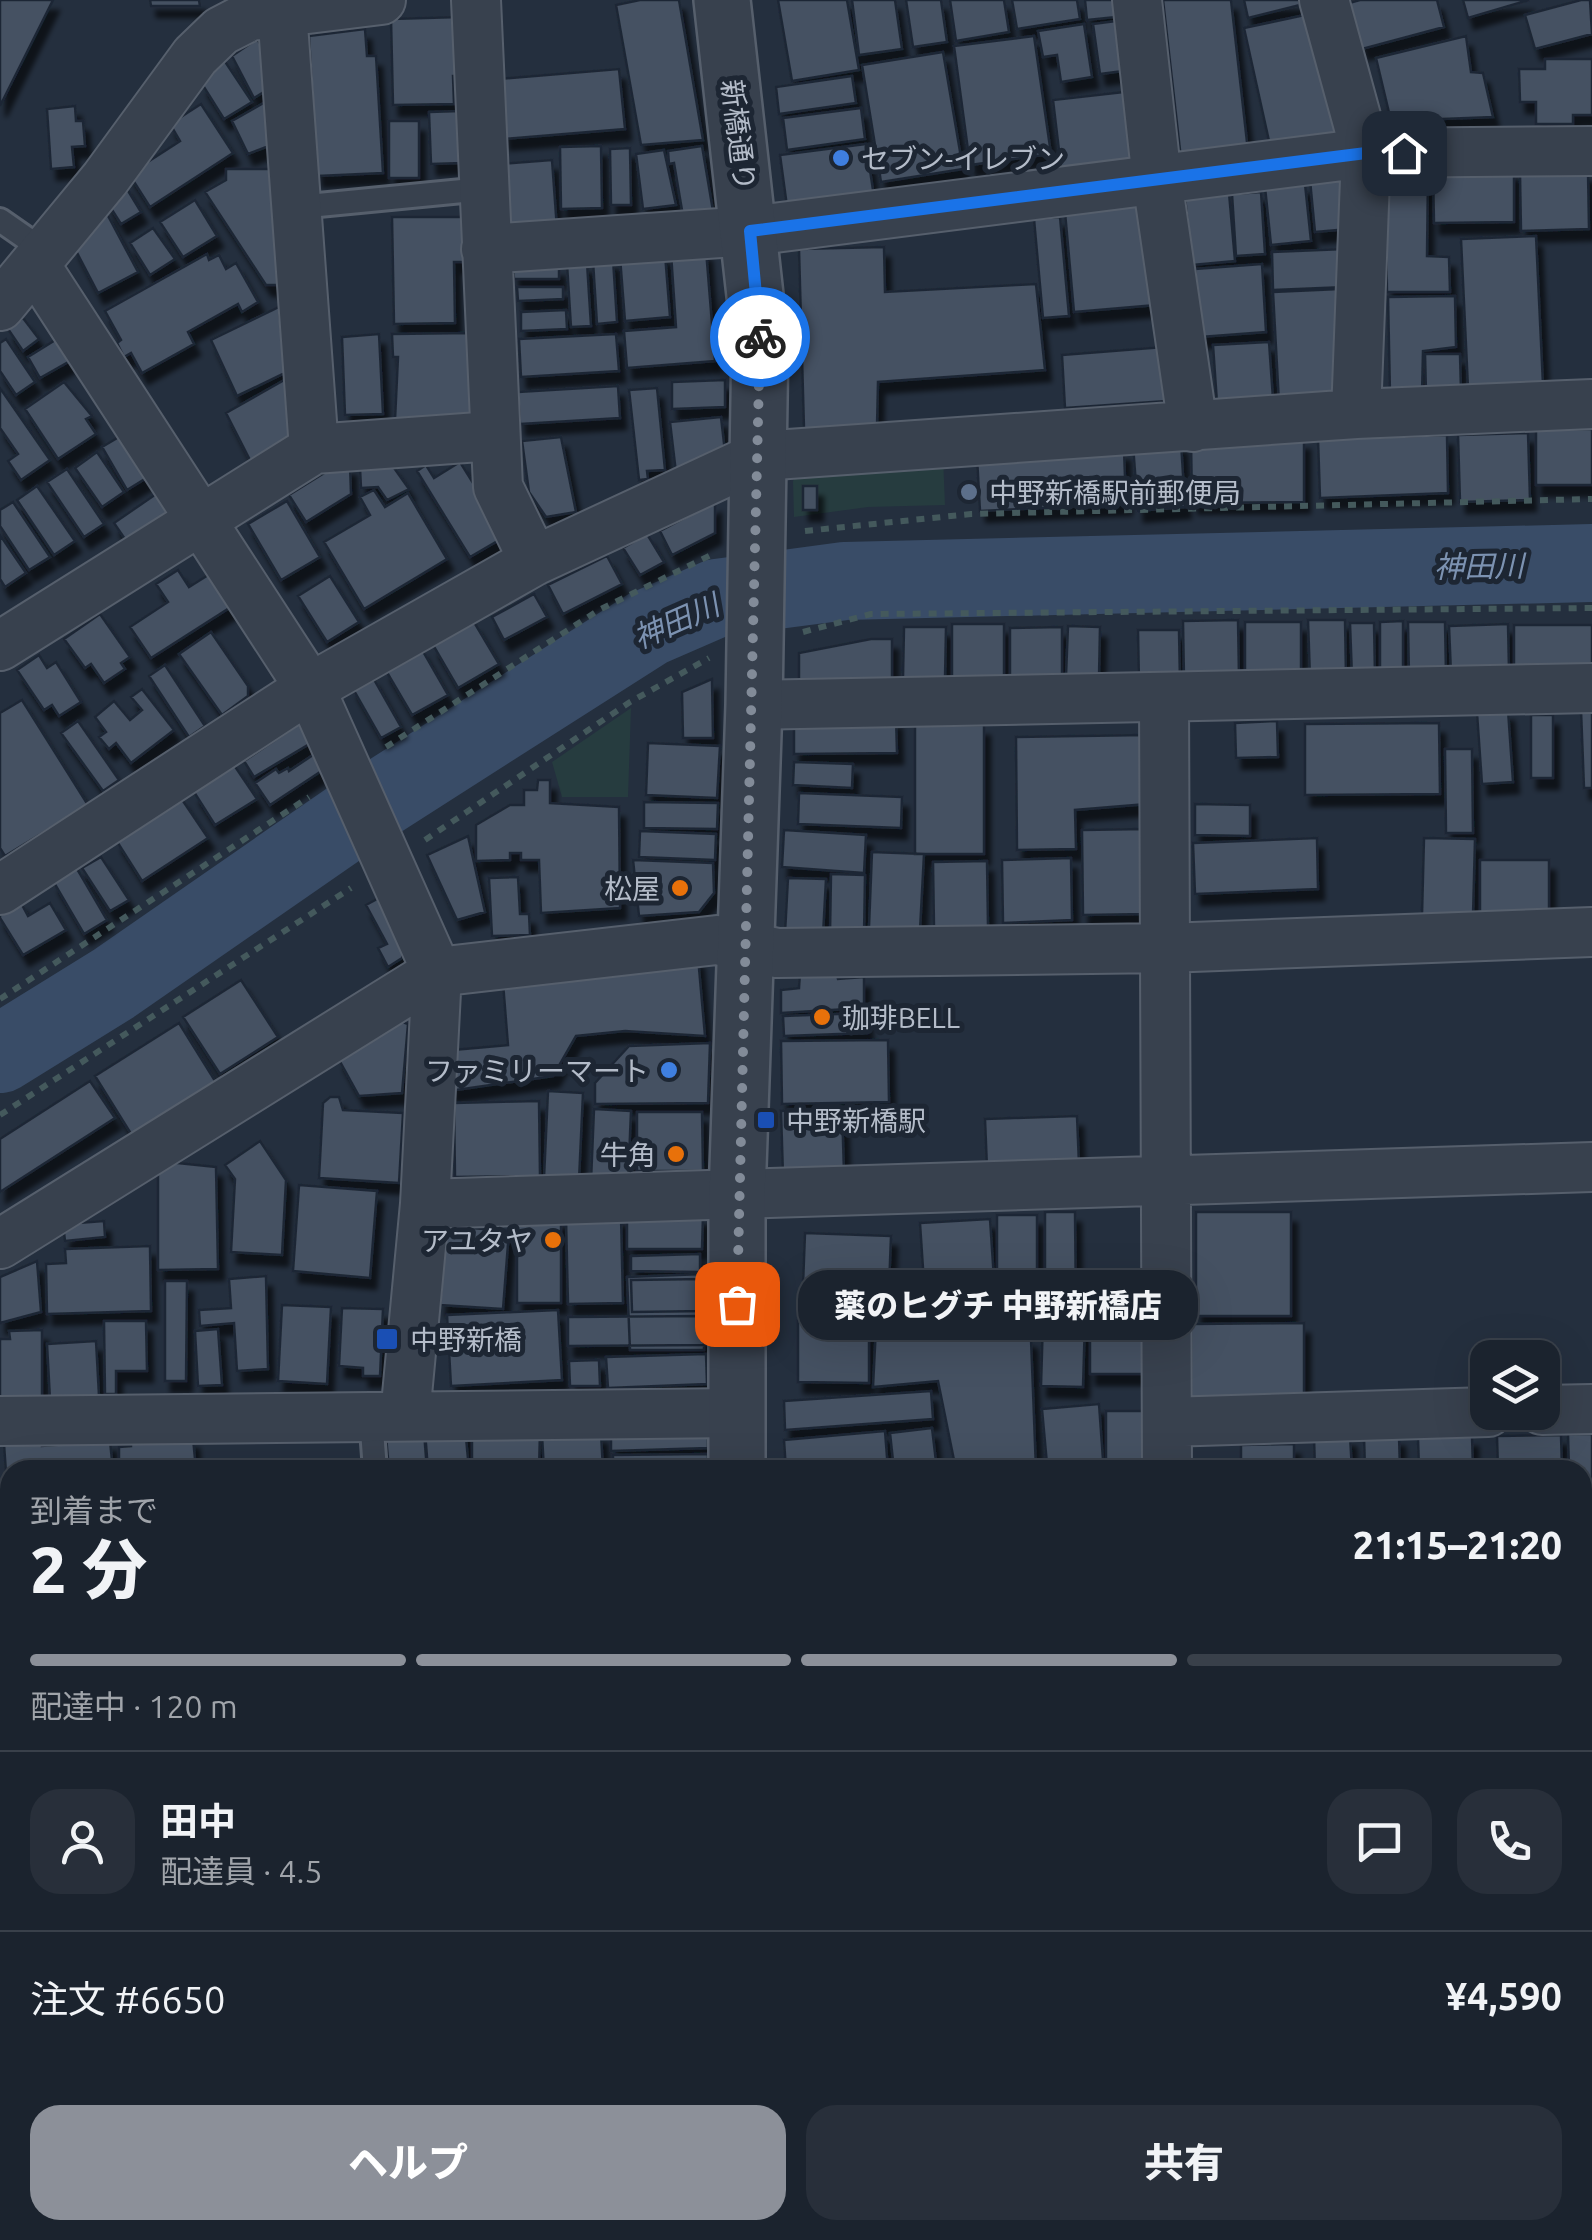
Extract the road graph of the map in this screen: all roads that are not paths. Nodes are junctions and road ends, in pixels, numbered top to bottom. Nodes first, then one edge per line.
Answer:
1 (380, 0) edge
2 (476, 0) edge
3 (722, 0) edge
4 (1137, 0) edge
5 (1324, 0) edge
6 (282, 11) junction
7 (1592, 152) edge
8 (1366, 153) junction
9 (1157, 180) junction
10 (484, 189) junction
11 (298, 206) junction
12 (0, 220) edge
13 (750, 231) junction
14 (486, 249) junction
15 (41, 259) junction
16 (0, 306) edge
17 (1592, 404) edge
18 (1356, 414) junction
19 (1193, 427) junction
20 (493, 436) junction
21 (314, 449) junction
22 (760, 456) junction
23 (202, 520) junction
24 (534, 561) junction
25 (0, 646) edge
26 (310, 688) junction
27 (1592, 688) edge
28 (1164, 697) junction
29 (754, 705) junction
30 (0, 890) edge
31 (1592, 932) edge
32 (1166, 948) junction
33 (745, 950) junction
34 (437, 972) junction
35 (1592, 1167) edge
36 (1167, 1181) junction
37 (737, 1196) junction
38 (424, 1204) junction
39 (0, 1244) edge
40 (1592, 1409) edge
41 (1560, 1410) edge
42 (737, 1413) junction
43 (1470, 1413) edge
44 (388, 1416) junction
45 (0, 1421) edge
46 (1167, 1422) junction
47 (377, 1460) edge
48 (737, 1460) edge
49 (1167, 1460) edge

1 - 6 street
2 - 10 street
3 - 13 street, 新橋通り
4 - 9 street
5 - 8 street
6 - 11 street
6 - 15 street
7 - 8 street
8 - 9 street
8 - 18 street
9 - 13 street
9 - 19 street
10 - 11 lane
10 - 14 street
11 - 21 street
12 - 15 lane
13 - 14 street
13 - 22 street, 新橋通り
14 - 20 street
15 - 16 street
15 - 23 street
17 - 18 street
18 - 19 street
19 - 22 street
20 - 21 street
20 - 24 street
21 - 23 street
22 - 24 street
22 - 29 street, 新橋通り
23 - 25 street
23 - 26 street
24 - 26 street
26 - 30 street
26 - 34 street
27 - 28 street
28 - 29 street
28 - 32 street
29 - 33 street, 新橋通り
31 - 32 street
32 - 33 street
32 - 36 street
33 - 34 street
33 - 37 street, 新橋通り
34 - 38 street
34 - 39 street
35 - 36 street
36 - 37 street
36 - 46 street
37 - 38 street
37 - 42 street, 新橋通り
38 - 44 street
40 - 41 street
42 - 44 street
42 - 48 street, 新橋通り
43 - 46 street
44 - 45 street
44 - 47 lane
46 - 49 street

